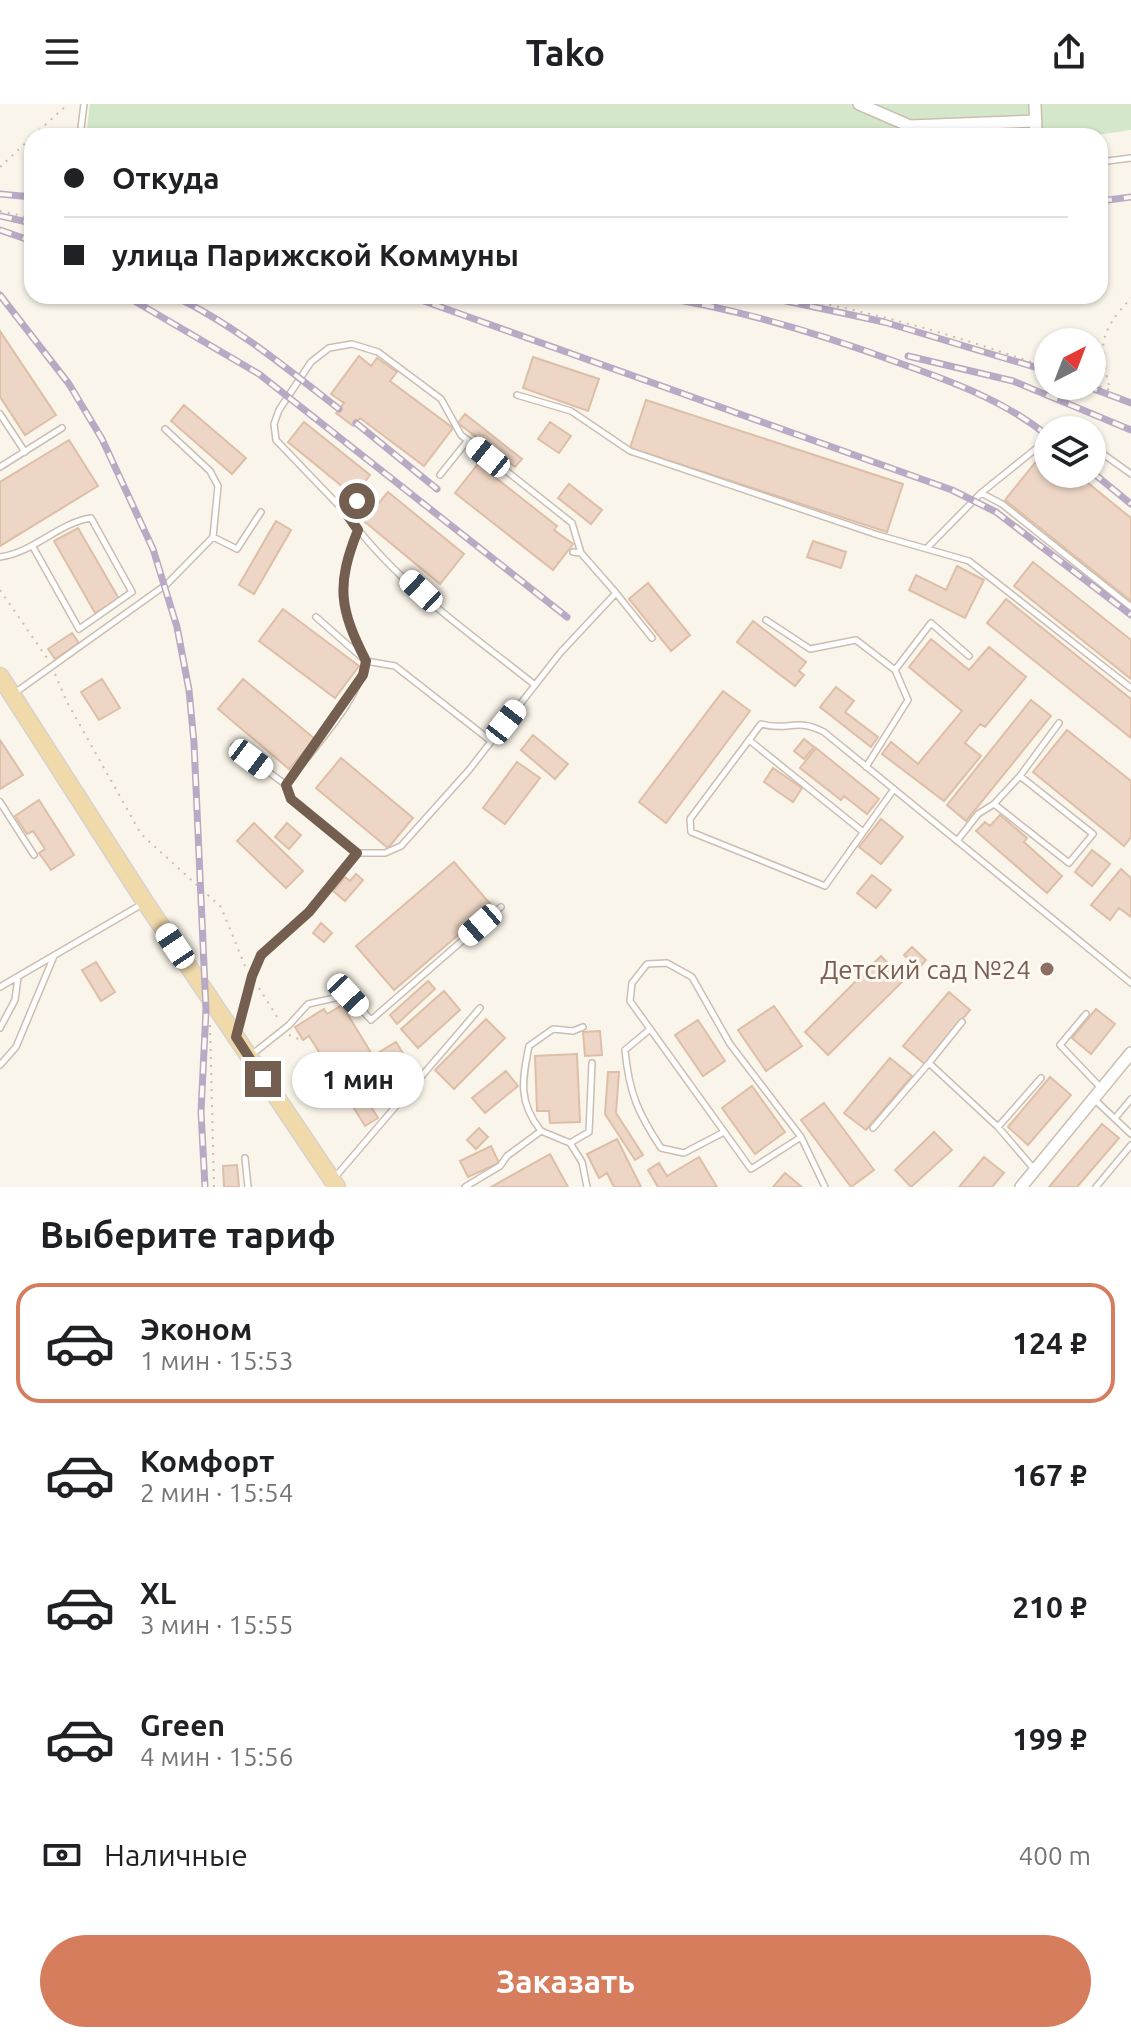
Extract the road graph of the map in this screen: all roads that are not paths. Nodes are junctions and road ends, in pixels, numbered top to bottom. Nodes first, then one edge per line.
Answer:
1 (84, 104) edge
2 (859, 104) edge
3 (1035, 104) edge
4 (1036, 121) junction
5 (81, 128) edge
6 (1036, 128) edge
7 (1131, 158) edge
8 (1108, 161) edge
9 (517, 395) dead end
10 (0, 414) edge
11 (62, 428) dead end
12 (165, 429) dead end
13 (468, 440) junction
14 (1034, 450) edge
15 (25, 452) junction
16 (1106, 456) edge
17 (0, 467) edge
18 (1131, 474) edge
19 (440, 475) dead end
20 (368, 489) dead end
21 (981, 493) junction
22 (261, 512) dead end
23 (346, 513) junction
24 (358, 530) junction
25 (213, 537) junction
26 (33, 547) junction
27 (927, 548) junction
28 (573, 552) dead end
29 (581, 553) junction
30 (0, 557) edge
31 (616, 593) junction
32 (1131, 607) edge
33 (316, 617) dead end
34 (766, 620) dead end
35 (652, 638) dead end
36 (969, 656) dead end
37 (366, 661) junction
38 (895, 670) junction
39 (535, 685) junction
40 (5, 688) edge
41 (1131, 688) edge
42 (1059, 723) dead end
43 (749, 740) junction
44 (491, 741) junction
45 (234, 746) dead end
46 (866, 767) junction
47 (1020, 776) junction
48 (286, 785) junction
49 (894, 789) junction
50 (0, 802) edge
51 (994, 804) junction
52 (862, 831) junction
53 (957, 841) junction
54 (357, 853) junction
55 (34, 855) dead end
56 (145, 902) junction
57 (501, 907) dead end
58 (55, 955) junction
59 (18, 976) junction
60 (1131, 983) edge
61 (0, 987) edge
62 (480, 1008) dead end
63 (1086, 1014) dead end
64 (962, 1022) dead end
65 (583, 1027) dead end
66 (0, 1028) edge
67 (649, 1030) junction
68 (236, 1037) junction
69 (1131, 1053) edge
70 (249, 1056) junction
71 (592, 1063) dead end
72 (929, 1063) junction
73 (0, 1065) edge
74 (1041, 1078) dead end
75 (1098, 1094) junction
76 (1131, 1099) edge
77 (1116, 1117) junction
78 (998, 1127) junction
79 (873, 1128) dead end
80 (541, 1131) junction
81 (724, 1132) junction
82 (1131, 1134) edge
83 (801, 1137) junction
84 (570, 1143) junction
85 (1131, 1145) edge
86 (245, 1158) dead end
87 (1035, 1170) junction
88 (335, 1184) edge
89 (248, 1187) edge
90 (465, 1187) edge
91 (587, 1187) edge
92 (825, 1187) edge
93 (1021, 1187) edge
94 (1096, 1187) edge

1 - 5 lane
2 - 4 street
3 - 4 street
4 - 6 street
7 - 8 lane
9 - 27 lane
10 - 15 lane
11 - 15 lane
12 - 25 lane
13 - 19 lane
13 - 23 lane
13 - 29 lane
14 - 21 lane
15 - 17 lane
16 - 18 lane
20 - 23 lane
21 - 27 lane
21 - 32 lane
22 - 25 lane
23 - 24 lane
24 - 37 lane
24 - 39 lane
25 - 40 lane
26 - 26 lane
26 - 30 lane
27 - 41 lane
28 - 29 lane
29 - 31 lane
31 - 35 lane
31 - 39 lane
33 - 37 lane
34 - 38 lane
36 - 38 lane
37 - 44 lane
37 - 48 lane
38 - 46 lane
39 - 44 lane
40 - 56 main road
42 - 47 lane
43 - 46 lane
43 - 52 lane
43 - 52 lane
44 - 54 lane
45 - 48 lane
46 - 49 lane
47 - 51 lane
47 - 51 lane
48 - 54 lane
49 - 52 lane
49 - 53 lane
50 - 55 lane
51 - 53 lane
53 - 60 lane
54 - 68 lane
56 - 58 lane
56 - 68 main road
57 - 70 lane
58 - 59 lane
58 - 73 lane
59 - 61 lane
59 - 66 lane
62 - 88 lane
63 - 75 lane
64 - 72 lane
65 - 80 lane
67 - 81 lane
67 - 81 lane
67 - 83 lane
68 - 70 main road
69 - 75 street
70 - 88 main road
71 - 84 lane
72 - 78 lane
72 - 79 lane
74 - 78 lane
75 - 77 lane
75 - 87 street
76 - 77 lane
77 - 82 lane
78 - 87 lane
80 - 84 lane
80 - 90 lane
81 - 83 lane
83 - 92 lane
84 - 91 lane
85 - 94 lane
86 - 89 lane
87 - 93 street

